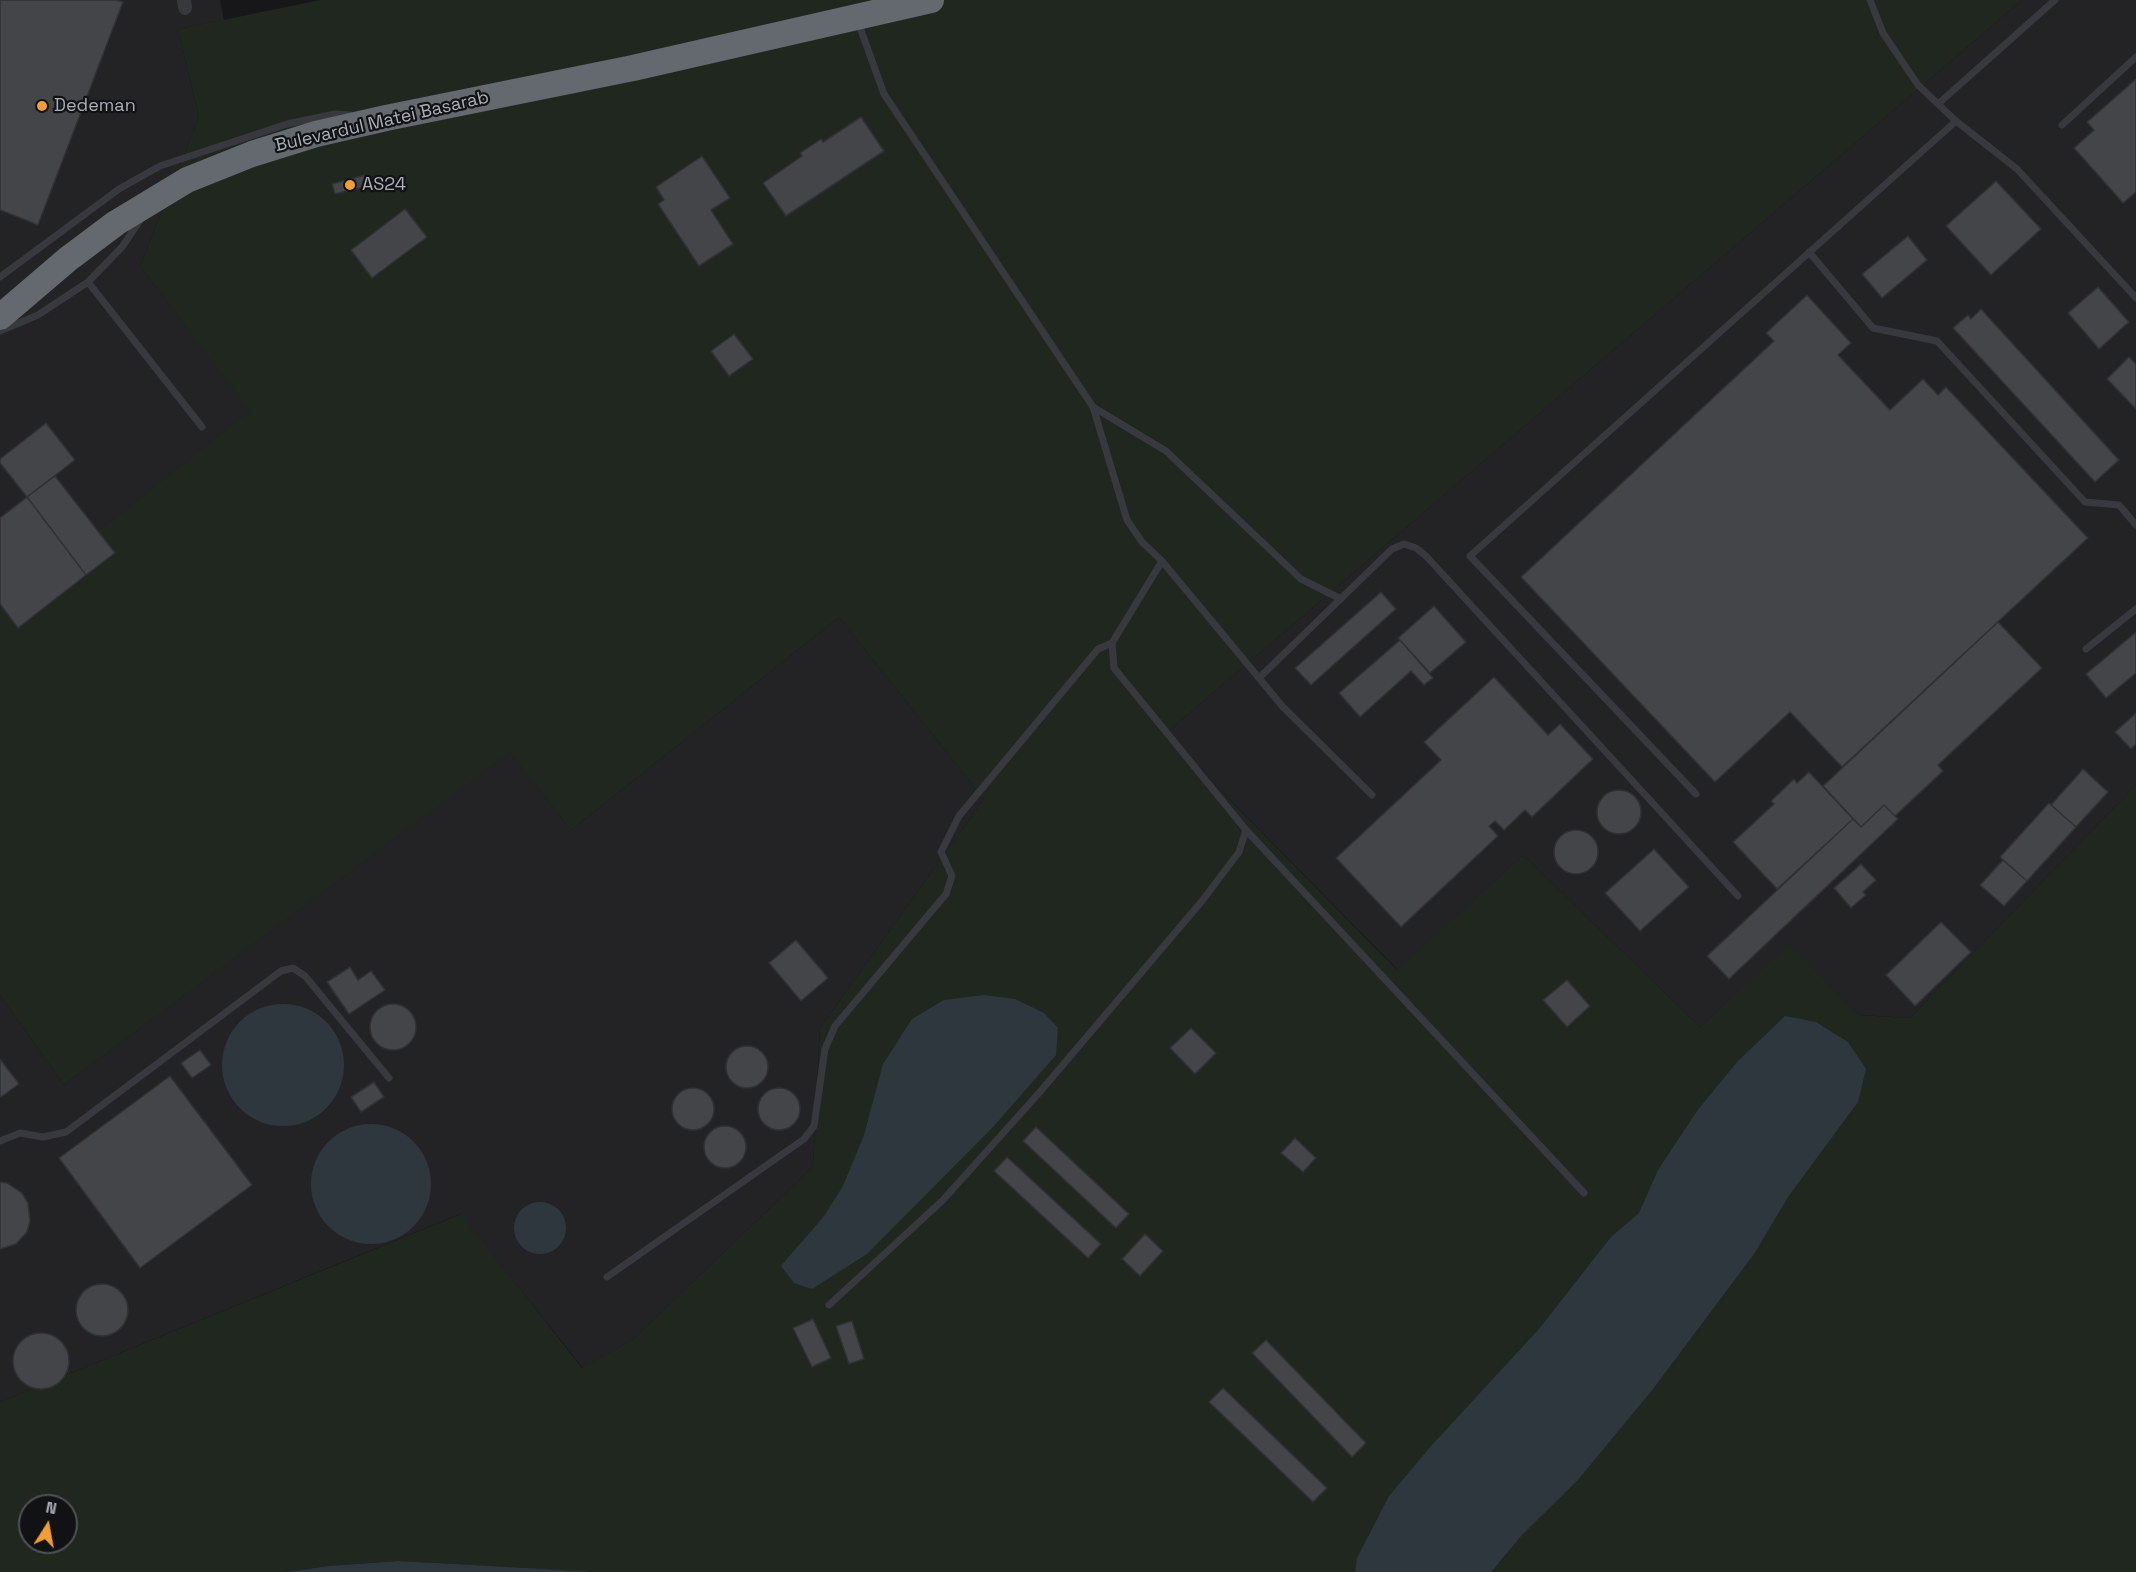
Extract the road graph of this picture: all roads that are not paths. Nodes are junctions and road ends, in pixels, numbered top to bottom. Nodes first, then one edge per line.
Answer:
1 (931, 0) edge
2 (1870, 0) edge
3 (2055, 0) edge
4 (856, 16) junction
5 (2136, 57) edge
6 (1938, 104) junction
7 (386, 118) junction
8 (1956, 121) junction
9 (2062, 125) dead end
10 (154, 199) junction
11 (1809, 252) junction
12 (0, 277) edge
13 (88, 282) junction
14 (2136, 298) edge
15 (0, 317) edge
16 (0, 332) edge
17 (1093, 407) junction
18 (202, 427) dead end
19 (2136, 525) edge
20 (1162, 561) junction
21 (1341, 599) junction
22 (2136, 609) edge
23 (1112, 643) junction
24 (2086, 649) dead end
25 (1259, 678) junction
26 (1696, 794) dead end
27 (1371, 795) dead end
28 (1246, 830) junction
29 (1738, 896) dead end
30 (389, 1078) dead end
31 (0, 1142) edge
32 (1584, 1193) dead end
33 (607, 1277) dead end
34 (829, 1305) dead end

1 - 4 highway, Bulevardul Matei Basarab
2 - 6 lane
3 - 6 lane
4 - 7 highway, Bulevardul Matei Basarab
4 - 17 lane
5 - 9 lane
6 - 8 lane
7 - 10 highway, Bulevardul Matei Basarab
7 - 12 lane
8 - 11 lane
8 - 14 lane
10 - 13 lane
10 - 15 highway, Bulevardul Matei Basarab
11 - 19 lane
11 - 26 lane
13 - 16 lane
13 - 18 lane
17 - 20 lane
17 - 21 lane
20 - 23 lane
20 - 25 lane
21 - 25 lane
21 - 29 lane
22 - 24 lane
23 - 28 lane
23 - 33 lane
25 - 27 lane
28 - 32 lane
28 - 34 lane
30 - 31 lane

